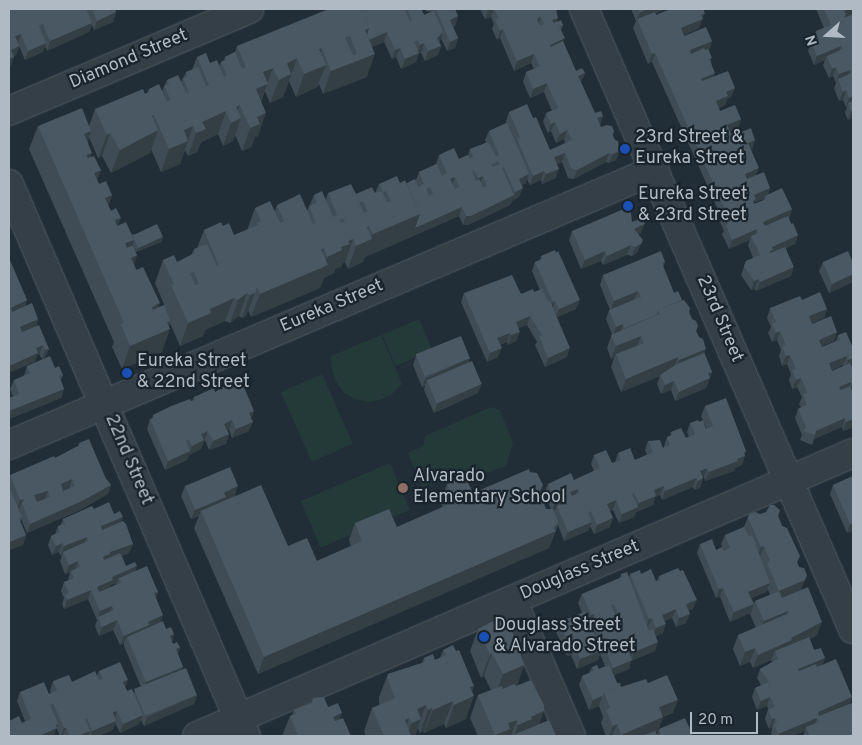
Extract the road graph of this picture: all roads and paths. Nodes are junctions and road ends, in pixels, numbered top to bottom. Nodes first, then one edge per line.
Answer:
1 (249, 9) edge
2 (584, 9) edge
3 (9, 112) edge
4 (655, 170) junction
5 (9, 184) edge
6 (104, 404) junction
7 (9, 445) edge
8 (853, 453) edge
9 (789, 480) junction
10 (512, 600) junction
11 (853, 629) edge
12 (242, 727) edge
13 (197, 736) edge
14 (570, 736) edge

1 - 3 street, Diamond Street
2 - 4 street, 23rd Street
4 - 6 street, Eureka Street
4 - 9 street, 23rd Street
5 - 6 street, 22nd Street
6 - 7 street, Eureka Street
6 - 12 street, 22nd Street
8 - 9 street, Douglass Street
9 - 10 street, Douglass Street
9 - 11 street, 23rd Street
10 - 12 street, Douglass Street
10 - 14 street
12 - 13 street, Douglass Street

